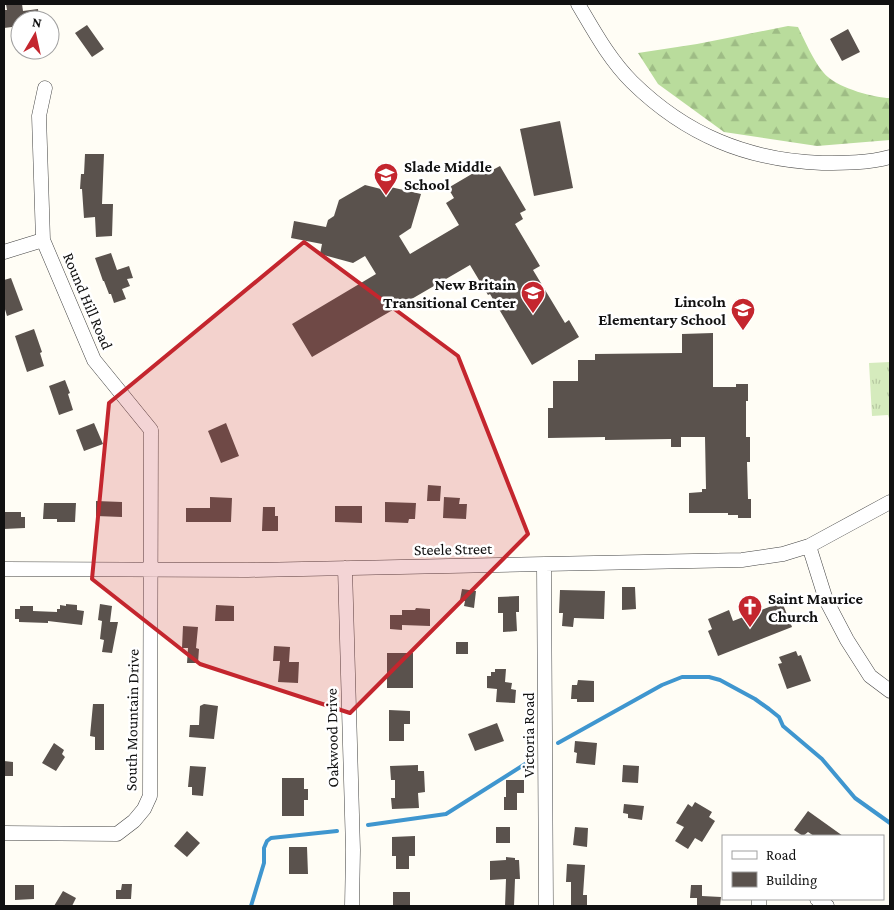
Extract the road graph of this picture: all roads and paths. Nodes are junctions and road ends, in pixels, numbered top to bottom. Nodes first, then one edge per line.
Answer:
1 (578, 4) edge
2 (45, 88) dead end
3 (890, 158) edge
4 (43, 240) junction
5 (4, 252) edge
6 (890, 502) edge
7 (809, 546) junction
8 (544, 564) junction
9 (346, 568) junction
10 (4, 569) edge
11 (150, 570) junction
12 (890, 691) edge
13 (4, 833) edge
14 (352, 906) edge
15 (546, 906) edge

1 - 3 street
2 - 4 street, Round Hill Road
4 - 5 street
4 - 11 street, Round Hill Road
6 - 7 street, Steele Street
7 - 8 street, Steele Street
7 - 12 street
8 - 9 street, Steele Street
8 - 15 street, Victoria Road
9 - 11 street, Steele Street
9 - 14 street, Oakwood Drive
10 - 11 street, Steele Street
11 - 13 street, South Mountain Drive

